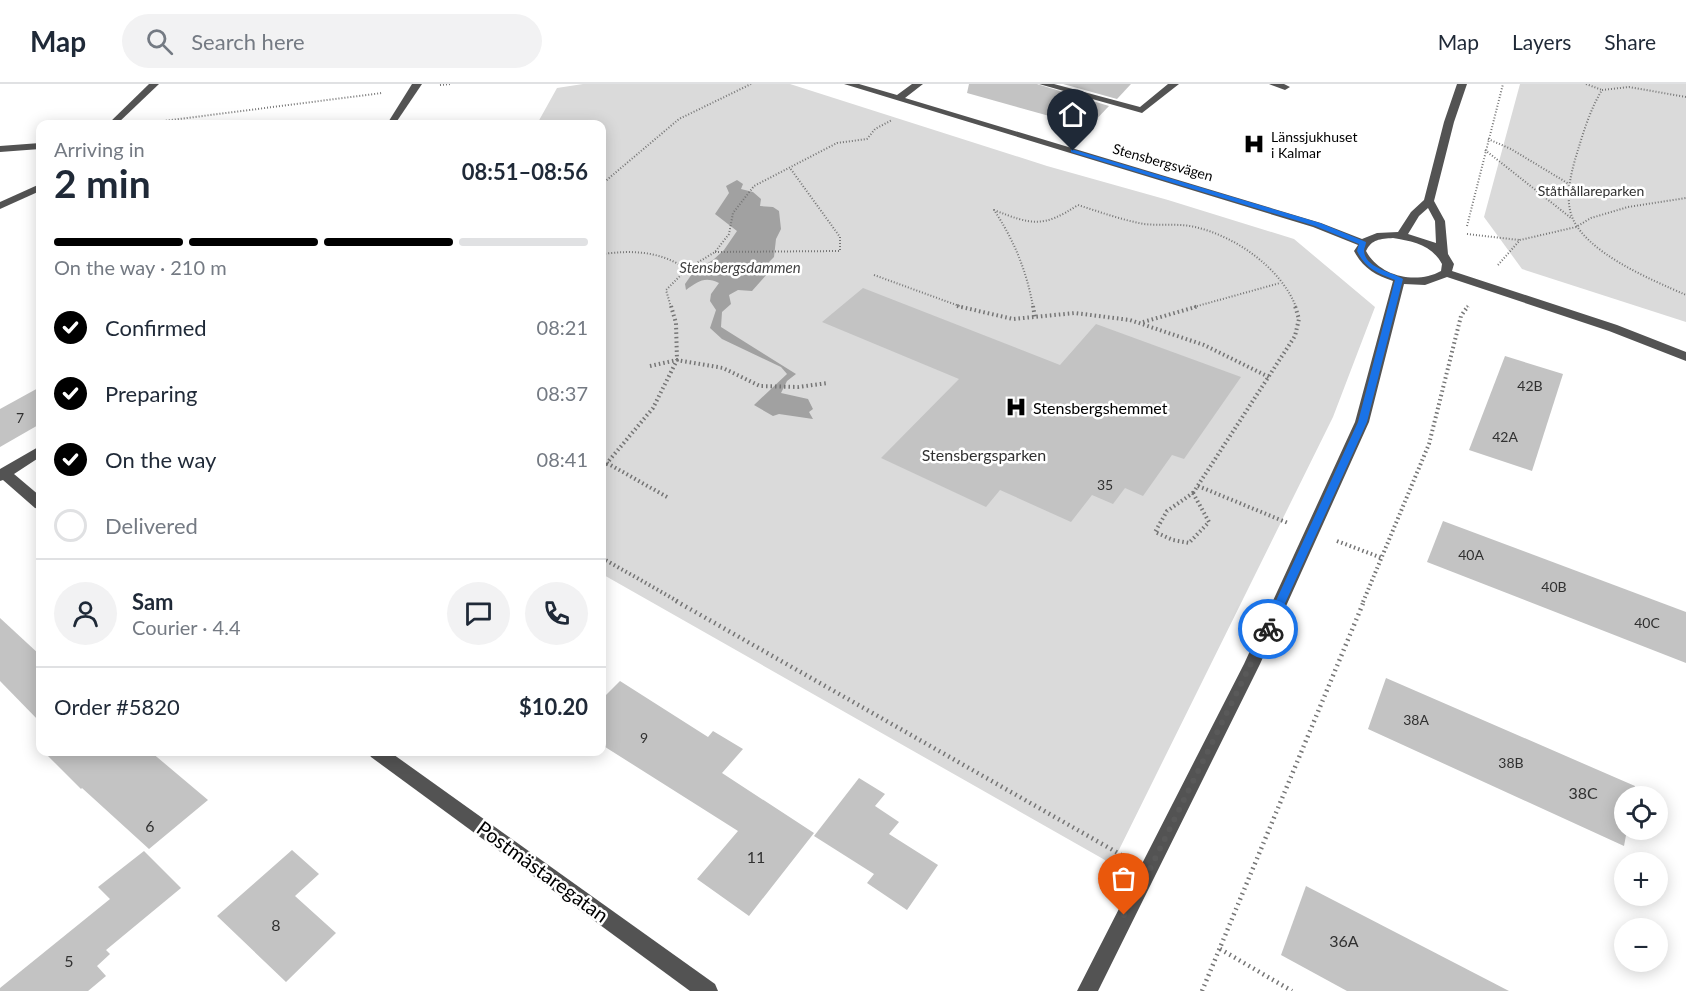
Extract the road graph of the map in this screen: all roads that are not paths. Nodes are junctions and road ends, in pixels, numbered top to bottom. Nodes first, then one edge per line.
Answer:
1 (154, 84) edge
2 (849, 84) edge
3 (918, 84) edge
4 (1044, 84) edge
5 (1174, 84) edge
6 (1274, 84) edge
7 (1462, 84) edge
8 (415, 86) edge
9 (1285, 87) dead end
10 (899, 98) junction
11 (116, 120) edge
12 (394, 120) edge
13 (36, 146) edge
14 (0, 149) edge
15 (36, 189) edge
16 (1429, 201) junction
17 (0, 206) edge
18 (1401, 236) junction
19 (1363, 243) junction
20 (1443, 254) junction
21 (1446, 273) junction
22 (1399, 279) junction
23 (1686, 357) edge
24 (36, 454) edge
25 (2, 475) edge
26 (36, 501) edge
27 (383, 756) edge
28 (708, 991) edge
29 (1087, 991) edge

1 - 11 street
2 - 10 street, Stensbergsvägen
3 - 10 street
4 - 5 street
6 - 9 street
7 - 16 street
8 - 12 street
10 - 19 street, Stensbergsvägen
13 - 14 street
15 - 17 street
16 - 18 street
16 - 20 street
18 - 19 street
18 - 20 street
19 - 22 street
20 - 21 street
21 - 22 street
21 - 23 street
22 - 29 street
24 - 25 street
25 - 26 street
27 - 28 street, Postmästaregatan

